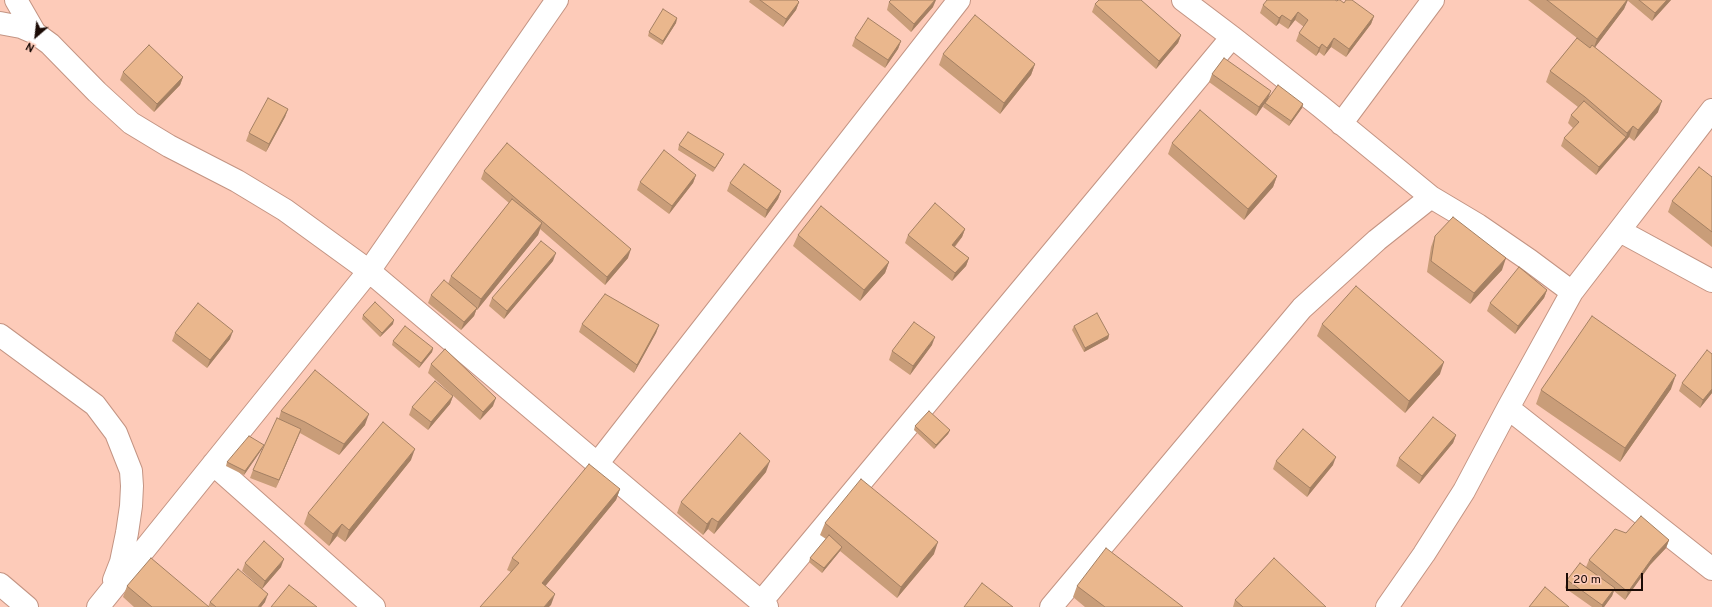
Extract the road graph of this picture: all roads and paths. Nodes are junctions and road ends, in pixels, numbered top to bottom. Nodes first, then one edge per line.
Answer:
1 (16, 0) edge
2 (557, 0) edge
3 (959, 0) edge
4 (1183, 0) edge
5 (1434, 0) edge
6 (0, 23) edge
7 (35, 33) junction
8 (1232, 37) junction
9 (1712, 110) edge
10 (1341, 124) junction
11 (1431, 197) junction
12 (1620, 231) junction
13 (369, 271) junction
14 (1712, 281) edge
15 (1572, 292) junction
16 (0, 335) edge
17 (1508, 408) junction
18 (213, 464) junction
19 (597, 464) junction
20 (1712, 569) edge
21 (0, 584) edge
22 (104, 600) edge
23 (764, 604) edge
24 (27, 607) edge
25 (374, 607) edge
26 (1051, 607) edge
27 (1387, 607) edge

1 - 7 street
2 - 13 street
3 - 19 street
4 - 8 street
5 - 10 street
6 - 7 street
7 - 13 street
8 - 10 street
8 - 23 street
9 - 12 street
10 - 11 street
11 - 15 street
11 - 26 street
12 - 14 street
12 - 15 street
13 - 18 street
13 - 19 street
15 - 17 street
16 - 22 street
17 - 20 street
17 - 27 street
18 - 22 street
18 - 25 street
19 - 23 street
21 - 24 street

